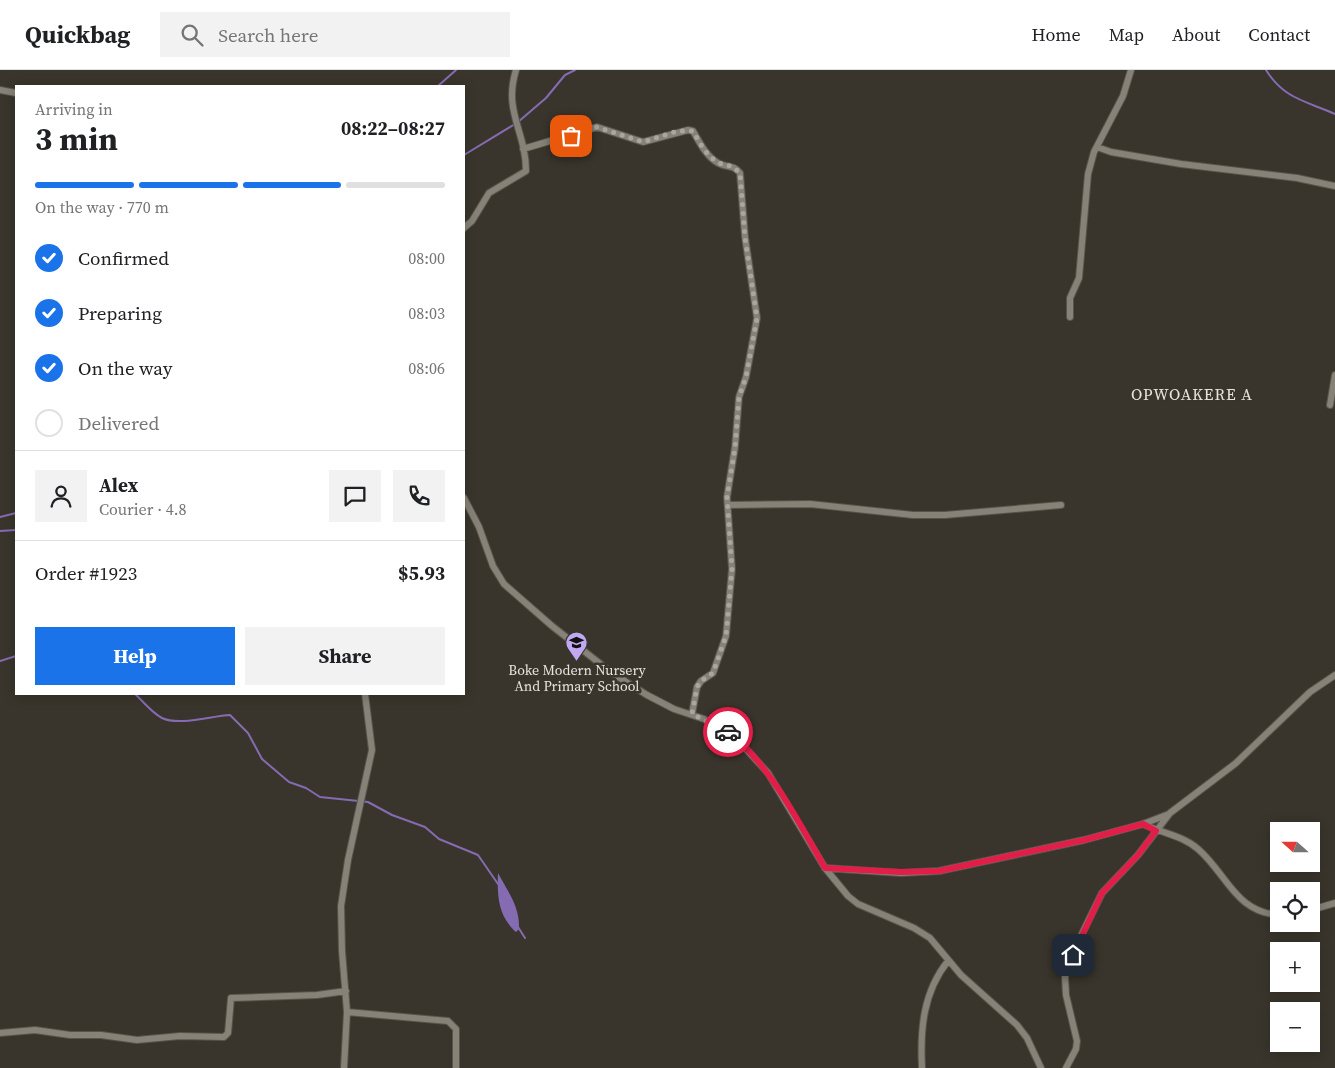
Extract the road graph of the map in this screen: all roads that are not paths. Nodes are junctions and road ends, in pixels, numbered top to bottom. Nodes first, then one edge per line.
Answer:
1 (516, 70) edge
2 (1131, 70) edge
3 (0, 90) edge
4 (15, 93) edge
5 (1097, 147) junction
6 (523, 148) junction
7 (1335, 186) edge
8 (465, 227) edge
9 (1070, 317) dead end
10 (1335, 375) edge
11 (1330, 405) dead end
12 (465, 500) edge
13 (728, 505) junction
14 (1061, 505) dead end
15 (1335, 675) edge
16 (365, 695) edge
17 (692, 714) junction
18 (1170, 813) junction
19 (1143, 824) junction
20 (1156, 831) junction
21 (825, 868) junction
22 (1335, 903) edge
23 (1320, 907) edge
24 (1270, 913) edge
25 (948, 962) junction
26 (346, 991) junction
27 (347, 1012) junction
28 (0, 1034) edge
29 (344, 1068) edge
30 (456, 1068) edge
31 (922, 1068) edge
32 (1040, 1068) edge
33 (1066, 1068) edge

1 - 6 street
2 - 5 street
3 - 4 street
5 - 7 street
5 - 9 street
6 - 8 street
6 - 13 street
10 - 11 street
12 - 17 street
13 - 14 street
13 - 17 street
15 - 18 street
16 - 26 street
17 - 21 street
18 - 19 street
18 - 20 street
19 - 20 street
19 - 21 street
20 - 24 street
20 - 33 street
21 - 25 street
22 - 23 street
25 - 31 street
25 - 32 street
26 - 27 street
26 - 28 street
27 - 29 street
27 - 30 street

